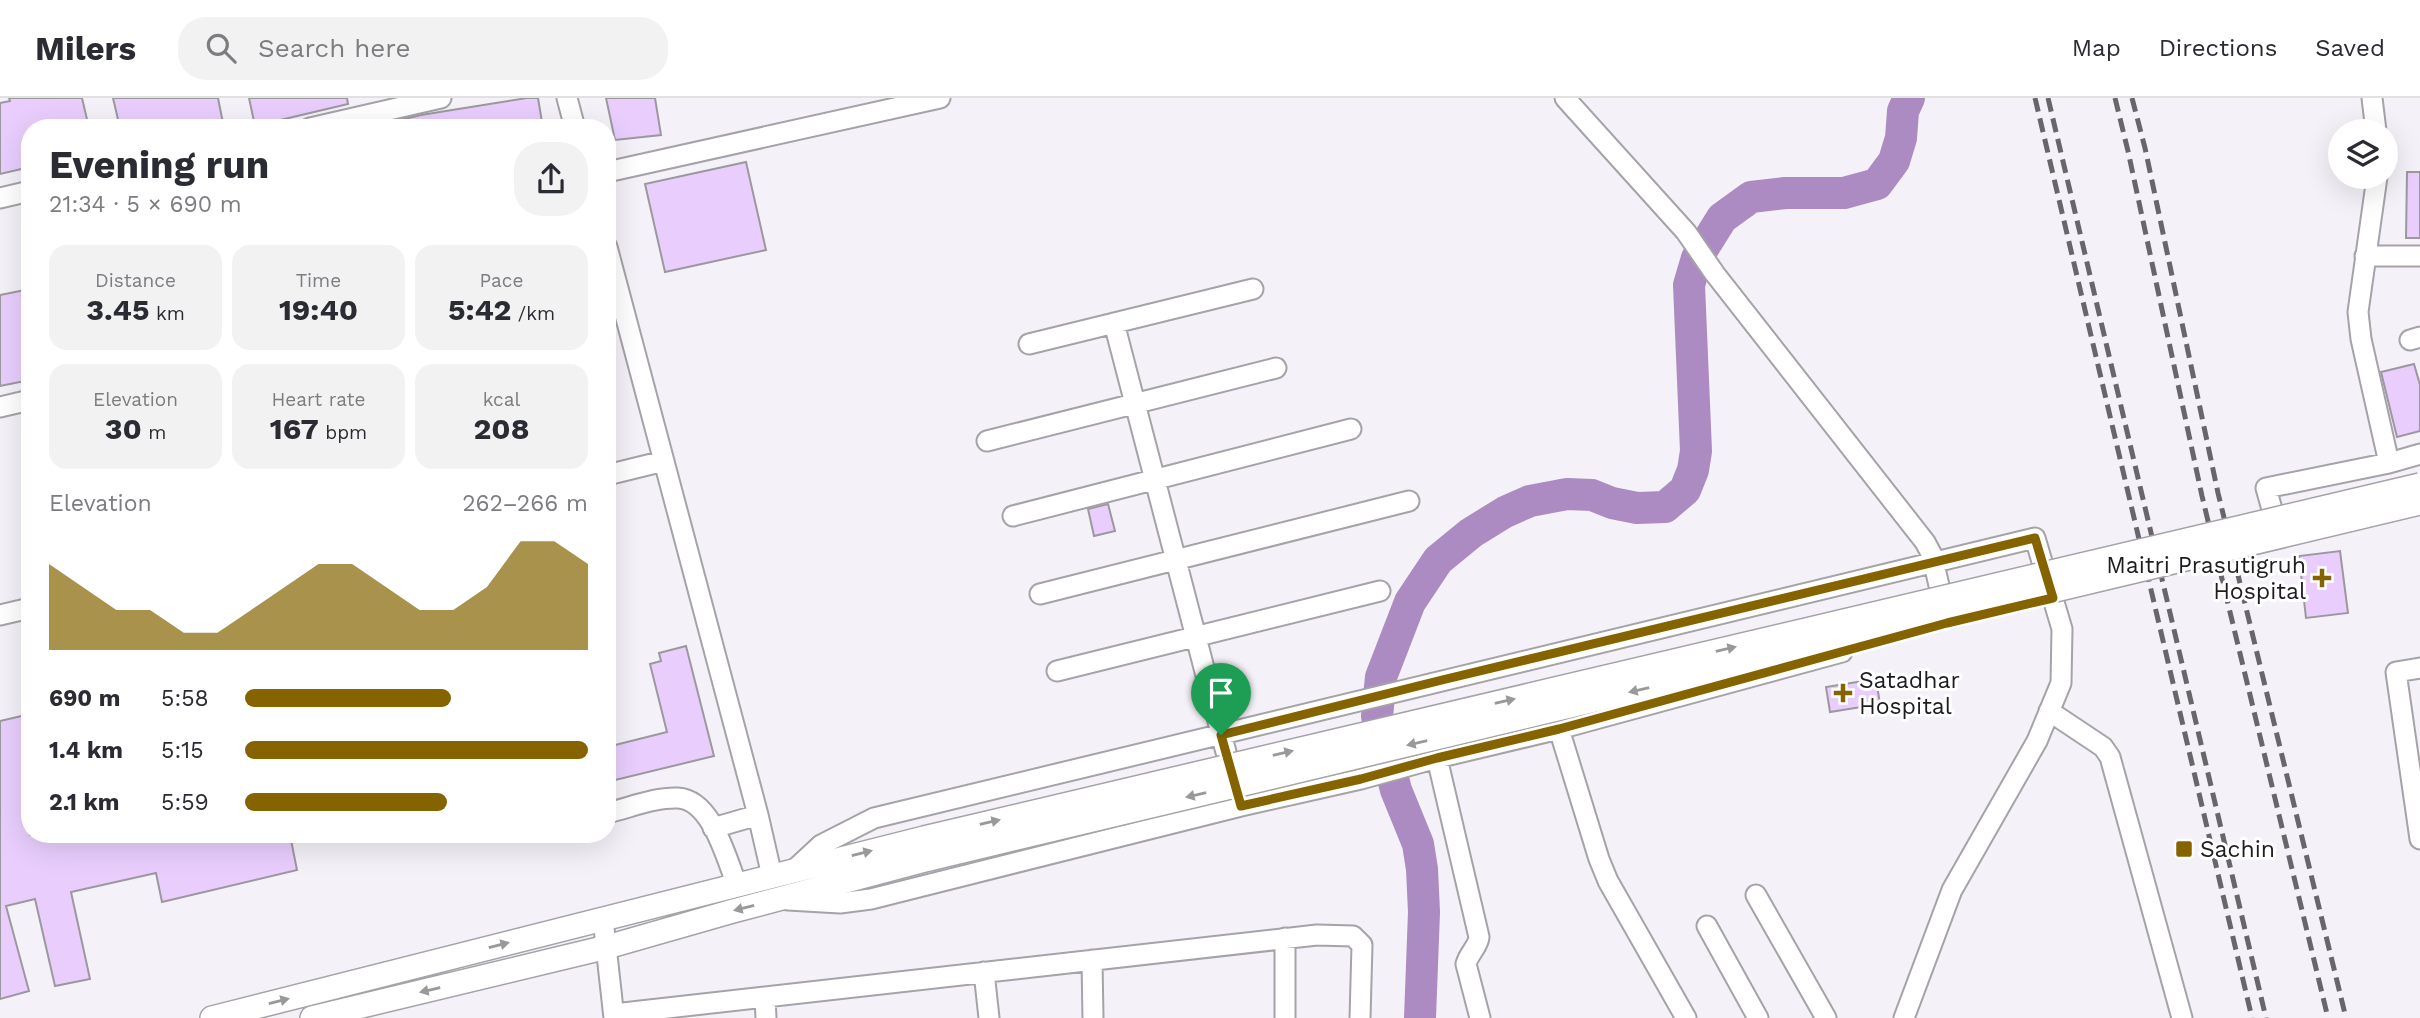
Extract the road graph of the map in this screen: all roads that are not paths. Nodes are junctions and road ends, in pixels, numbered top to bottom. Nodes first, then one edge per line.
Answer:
1 (441, 98) edge
2 (567, 98) edge
3 (940, 98) edge
4 (1565, 98) edge
5 (2372, 98) edge
6 (349, 119) edge
7 (573, 119) edge
8 (2375, 119) edge
9 (616, 170) edge
10 (2375, 189) edge
11 (21, 193) edge
12 (0, 198) edge
13 (2365, 256) junction
14 (2420, 256) edge
15 (1253, 289) dead end
16 (616, 290) edge
17 (1114, 323) junction
18 (1029, 344) dead end
19 (1276, 368) dead end
20 (21, 402) edge
21 (1135, 404) junction
22 (0, 407) edge
23 (1351, 429) dead end
24 (987, 441) dead end
25 (2420, 454) edge
26 (664, 461) junction
27 (2389, 463) junction
28 (616, 473) edge
29 (1155, 481) junction
30 (2420, 485) edge
31 (1409, 501) dead end
32 (2420, 503) edge
33 (2420, 512) edge
34 (1013, 516) dead end
35 (1175, 560) junction
36 (1934, 563) junction
37 (1380, 591) dead end
38 (1040, 594) dead end
39 (2053, 598) junction
40 (21, 610) edge
41 (0, 615) edge
42 (1947, 623) junction
43 (1195, 637) junction
44 (2420, 668) edge
45 (1057, 671) dead end
46 (2049, 712) junction
47 (1559, 729) junction
48 (1221, 735) junction
49 (1434, 759) junction
50 (1241, 806) junction
51 (616, 811) edge
52 (758, 815) junction
53 (713, 828) junction
54 (2420, 839) edge
55 (926, 849) junction
56 (782, 874) junction
57 (737, 885) junction
58 (1756, 895) dead end
59 (780, 899) junction
60 (603, 919) junction
61 (1707, 926) dead end
62 (1285, 938) junction
63 (607, 947) junction
64 (1092, 960) junction
65 (984, 972) junction
66 (765, 997) junction
67 (614, 1016) edge
68 (212, 1018) edge
69 (312, 1018) edge
70 (766, 1018) edge
71 (989, 1018) edge
72 (1093, 1018) edge
73 (1284, 1018) edge
74 (1360, 1018) edge
75 (1480, 1018) edge
76 (1686, 1018) edge
77 (1758, 1018) edge
78 (1826, 1018) edge
79 (1904, 1018) edge
80 (2182, 1018) edge

1 - 6 street
2 - 7 street
3 - 9 street
4 - 36 street
5 - 8 street
10 - 13 street
11 - 12 street
13 - 14 street
13 - 27 street
15 - 17 street
16 - 26 street
17 - 18 street
17 - 21 street
19 - 21 street
20 - 22 street
21 - 24 street
21 - 29 street
23 - 29 street
25 - 27 street
26 - 28 street
26 - 52 street
27 - 33 street
29 - 34 street
29 - 35 street
55 -> 30 main road, bridge
31 - 35 street
32 -> 55 main road, bridge
35 - 38 street
35 - 43 street
36 - 39 street
36 - 42 street
36 - 48 street
37 - 43 street
39 - 42 street
39 - 46 street
40 - 41 street
42 - 47 street
43 - 45 street
43 - 48 street
44 - 54 street
46 - 79 street
46 - 80 street
47 - 49 street
47 - 76 street
48 - 50 street
48 - 56 street
49 - 50 street
49 - 75 street
50 - 59 street
51 - 53 street
52 - 53 street
52 - 56 street
53 - 57 street
56 -> 55 main road
55 - 59 main road
56 - 57 main road
57 - 60 main road
58 - 78 street
59 -> 63 main road
60 - 63 street
68 -> 60 main road
61 - 77 street
62 - 64 street
62 - 73 street
62 - 74 street
63 - 67 street
63 -> 69 main road
64 - 65 street
64 - 72 street
65 - 66 street
65 - 71 street
66 - 67 street
66 - 70 street

